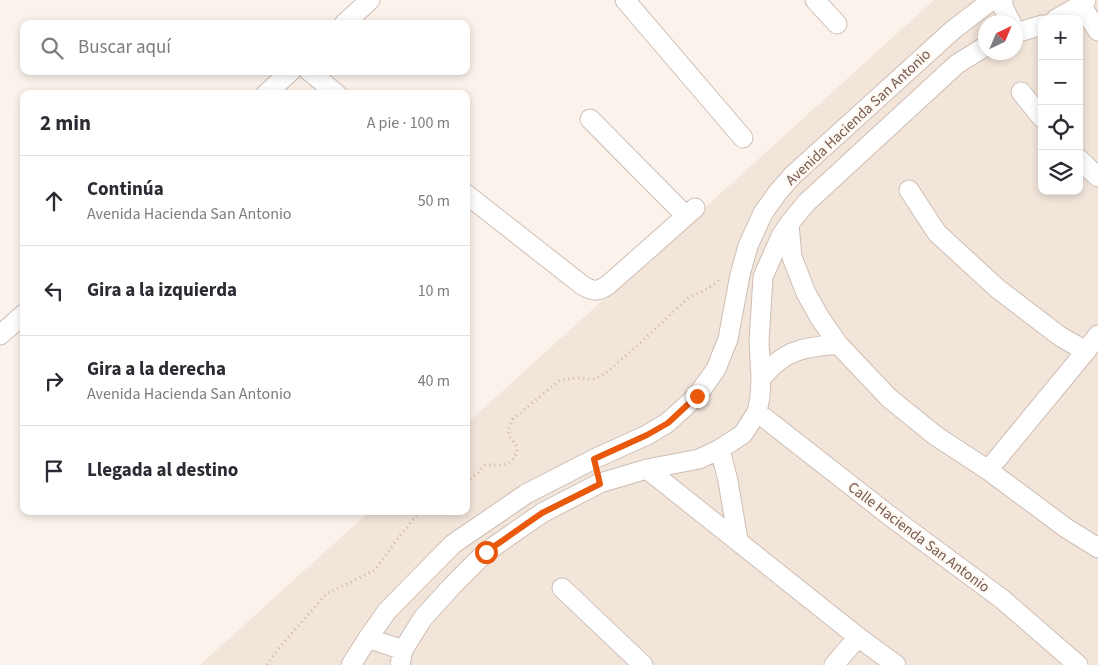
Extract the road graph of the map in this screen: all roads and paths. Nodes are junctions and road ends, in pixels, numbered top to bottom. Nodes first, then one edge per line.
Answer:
1 (370, 0) edge
2 (625, 0) edge
3 (815, 0) edge
4 (992, 0) edge
5 (1003, 0) edge
6 (1084, 2) edge
7 (1007, 15) edge
8 (1063, 15) edge
9 (348, 20) edge
10 (837, 24) dead end
11 (1038, 25) edge
12 (1023, 28) edge
13 (1098, 31) edge
14 (978, 51) edge
15 (287, 75) edge
16 (314, 75) edge
17 (270, 90) edge
18 (332, 90) edge
19 (1021, 92) dead end
20 (1038, 113) edge
21 (590, 119) dead end
22 (743, 138) dead end
23 (1083, 163) edge
24 (1098, 176) edge
25 (909, 190) dead end
26 (470, 197) edge
27 (789, 224) junction
28 (740, 275) junction
29 (763, 277) junction
30 (20, 318) edge
31 (0, 335) edge
32 (1098, 335) edge
33 (838, 344) junction
34 (1086, 351) junction
35 (761, 378) junction
36 (757, 412) junction
37 (720, 449) junction
38 (594, 459) junction
39 (647, 469) junction
40 (988, 470) junction
41 (470, 479) edge
42 (600, 484) junction
43 (417, 515) edge
44 (738, 540) junction
45 (1098, 548) edge
46 (562, 588) dead end
47 (858, 637) junction
48 (368, 638) junction
49 (401, 658) edge
50 (267, 665) edge
51 (351, 665) edge
52 (643, 665) edge
53 (834, 665) edge
54 (896, 665) edge
55 (1078, 665) edge

1 - 9 street
2 - 22 street
3 - 10 street
4 - 28 street, Avenida Hacienda San Antonio
5 - 7 street
6 - 8 street
6 - 13 street
11 - 12 street
14 - 27 street, Avenida Hacienda San Antonio
15 - 17 street
16 - 18 street
19 - 20 street
21 - 26 street
23 - 24 street
25 - 34 street
27 - 29 street, Avenida Hacienda San Antonio
27 - 33 street
28 - 29 street
28 - 38 street, Avenida Hacienda San Antonio
28 - 41 path
29 - 35 street, Avenida Hacienda San Antonio
30 - 31 street
32 - 34 street
33 - 35 street
33 - 40 street
34 - 40 street
35 - 36 street, Avenida Hacienda San Antonio
36 - 37 street, Avenida Hacienda San Antonio
36 - 55 street, Calle Hacienda San Antonio
37 - 39 street, Avenida Hacienda San Antonio
37 - 44 street
38 - 42 street
38 - 48 street, Avenida Hacienda San Antonio
39 - 42 street, Avenida Hacienda San Antonio
39 - 44 street
40 - 45 street
42 - 49 street, Avenida Hacienda San Antonio
43 - 50 path
44 - 47 street
46 - 52 street
47 - 53 street
47 - 54 street
48 - 49 street
48 - 51 street, Avenida Hacienda San Antonio

